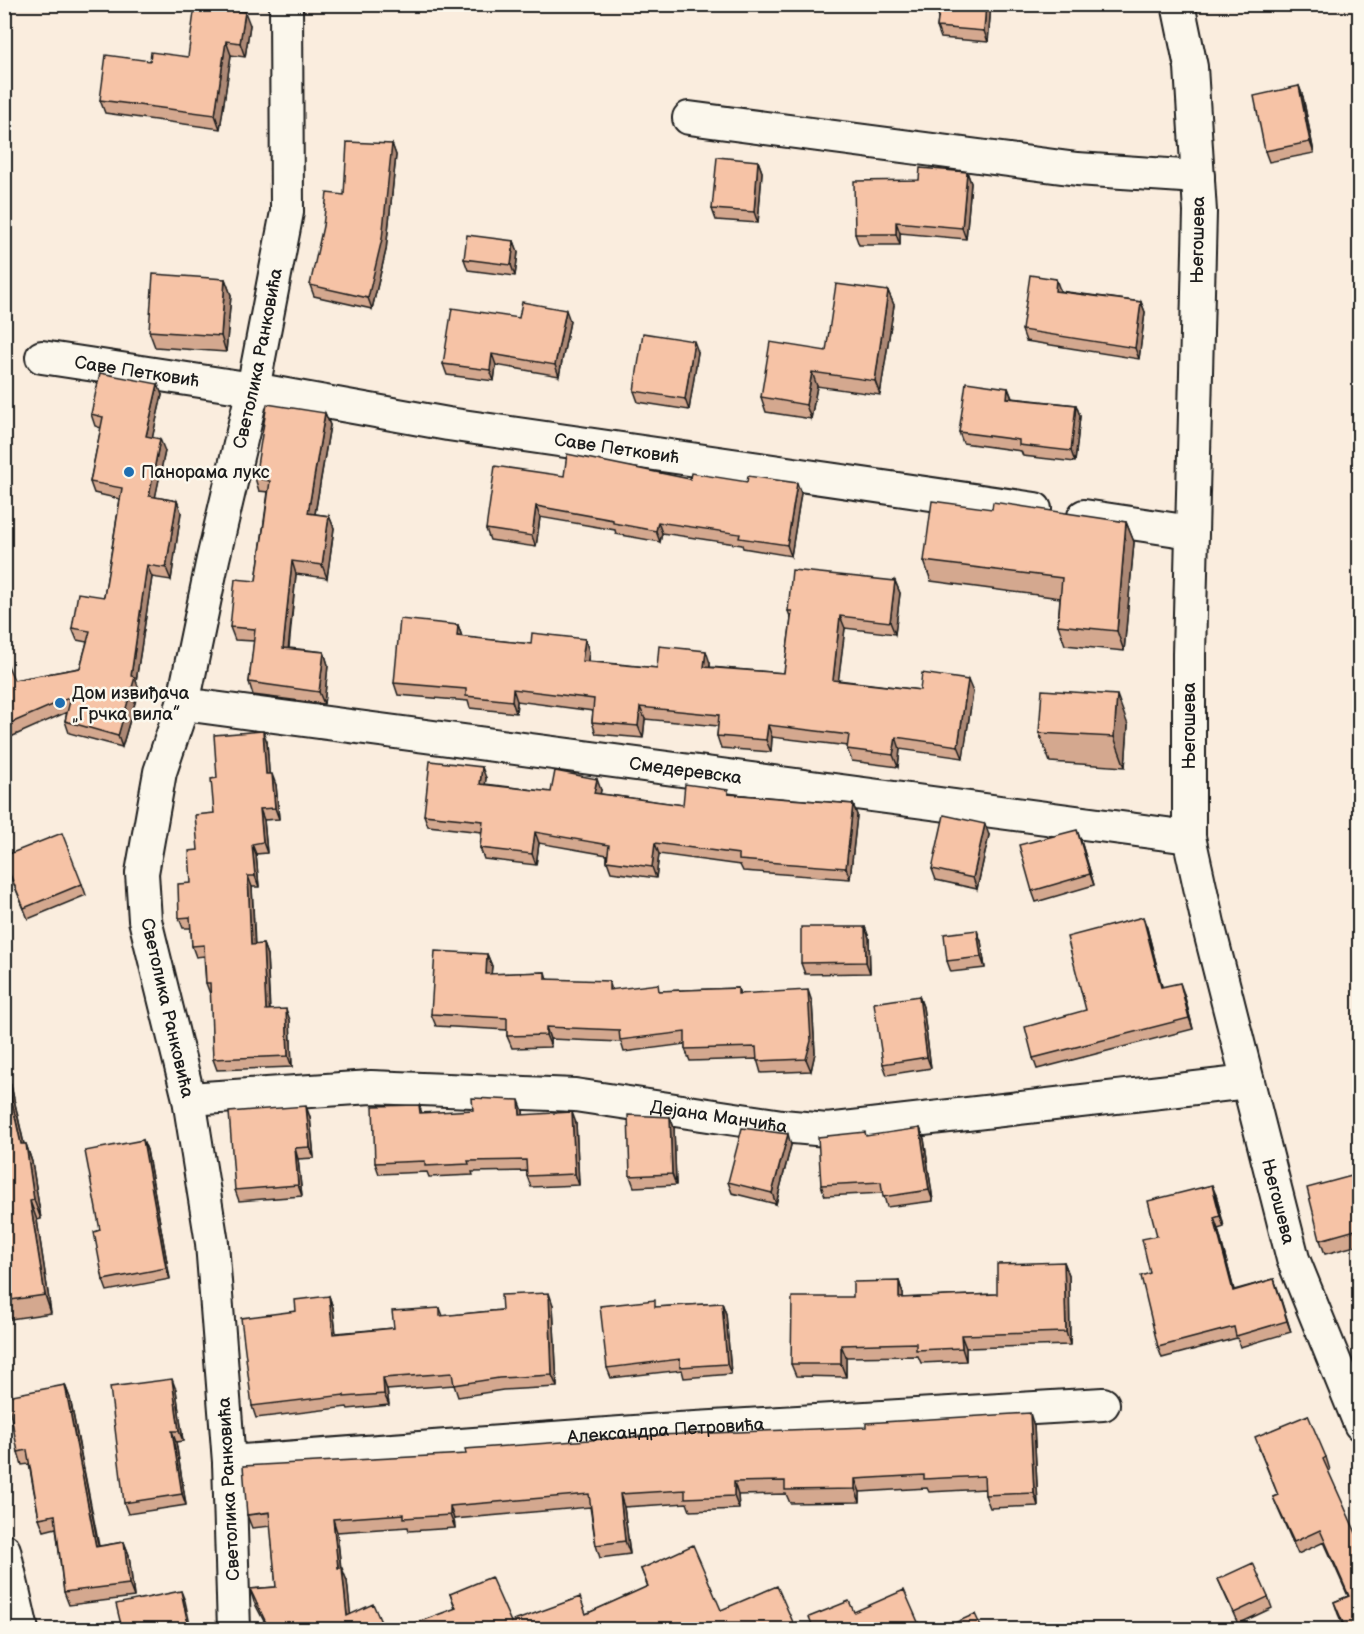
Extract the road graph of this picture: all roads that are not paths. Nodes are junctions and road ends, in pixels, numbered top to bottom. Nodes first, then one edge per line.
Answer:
1 (286, 4) edge
2 (1178, 4) edge
3 (689, 118) dead end
4 (1198, 177) junction
5 (42, 357) dead end
6 (253, 389) junction
7 (1191, 532) junction
8 (183, 704) junction
9 (1189, 837) junction
10 (1248, 1082) junction
11 (189, 1099) junction
12 (1103, 1404) dead end
13 (1359, 1424) edge
14 (229, 1462) junction
15 (4, 1550) edge
16 (22, 1629) edge
17 (234, 1629) edge

1 - 6 street, Светолика Ранковића
2 - 4 street, Његошева
3 - 4 street
4 - 7 street, Његошева
5 - 6 street, Саве Петковић
6 - 7 street, Саве Петковић
6 - 8 street, Светолика Ранковића
7 - 9 street, Његошева
8 - 9 street, Смедеревска
8 - 11 street, Светолика Ранковића
9 - 10 street, Његошева
10 - 11 street, Дејана Манчића
10 - 13 street, Његошева
11 - 14 street, Светолика Ранковића
12 - 14 street, Александра Петровића
14 - 17 street, Светолика Ранковића
15 - 16 street

